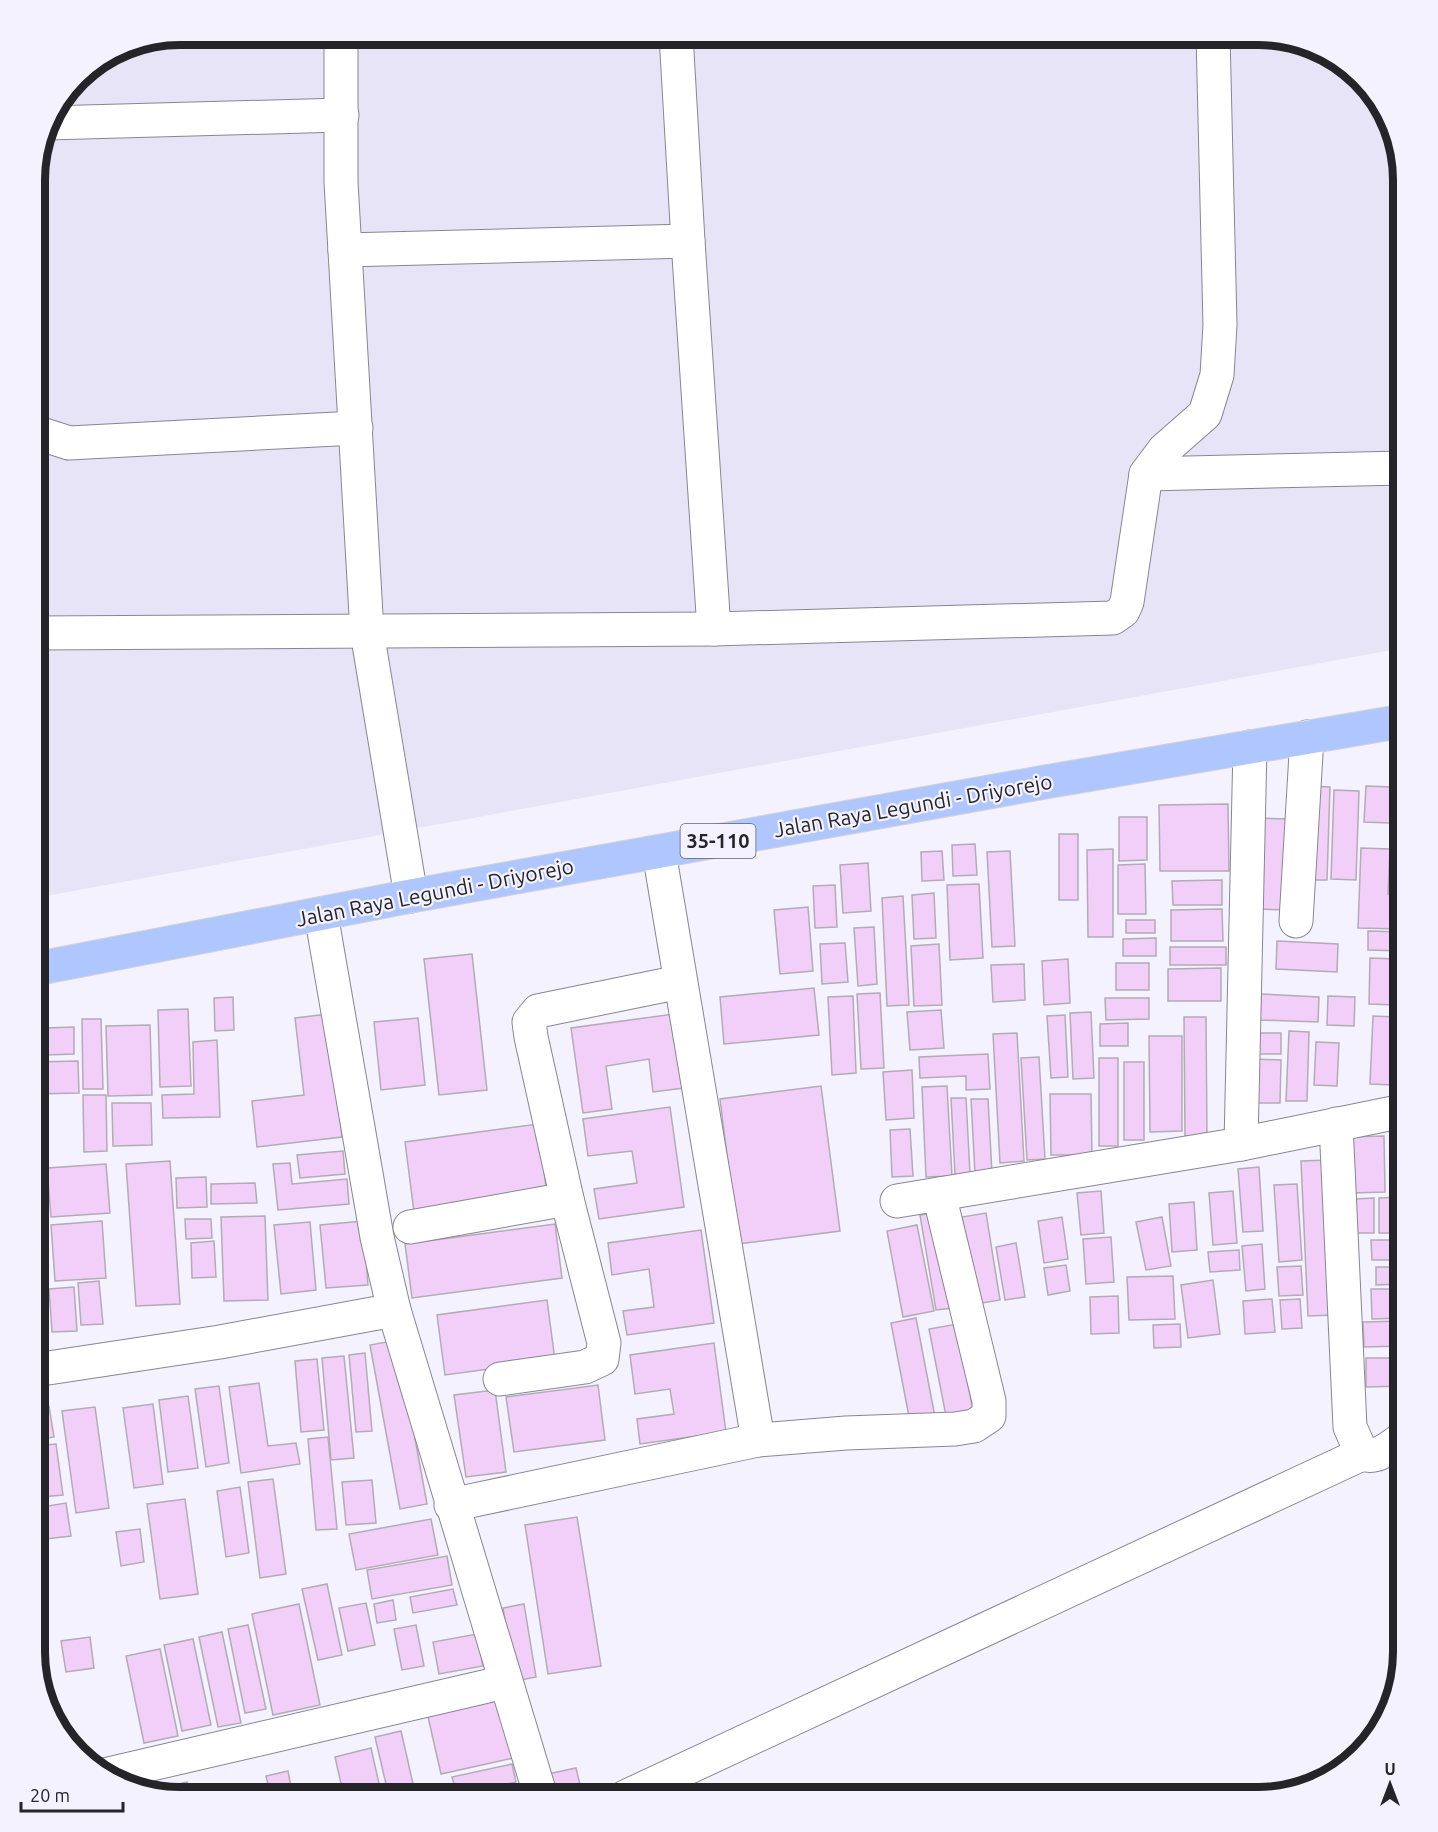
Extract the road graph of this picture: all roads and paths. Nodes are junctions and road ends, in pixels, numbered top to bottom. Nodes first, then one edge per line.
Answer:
1 (341, 45) edge
2 (677, 45) edge
3 (1213, 45) edge
4 (342, 115) junction
5 (58, 123) edge
6 (688, 241) junction
7 (345, 250) junction
8 (356, 428) junction
9 (45, 435) edge
10 (1393, 468) edge
11 (1146, 474) junction
12 (714, 629) junction
13 (367, 632) junction
14 (45, 633) edge
15 (1393, 723) edge
16 (1307, 737) junction
17 (1250, 747) junction
18 (659, 852) junction
19 (411, 897) junction
20 (321, 914) junction
21 (1296, 921) dead end
22 (45, 967) edge
23 (680, 982) junction
24 (1393, 1112) edge
25 (1336, 1124) junction
26 (1241, 1144) junction
27 (939, 1194) junction
28 (567, 1199) junction
29 (897, 1201) dead end
30 (410, 1227) dead end
31 (394, 1310) junction
32 (45, 1368) edge
33 (500, 1379) dead end
34 (758, 1440) junction
35 (1393, 1445) edge
36 (1362, 1454) junction
37 (451, 1505) junction
38 (505, 1682) junction
39 (118, 1772) edge
40 (538, 1787) edge
41 (646, 1787) edge

1 - 4 street
2 - 6 street
3 - 11 street
4 - 5 street
4 - 7 street
6 - 7 street
6 - 12 street
7 - 8 street
8 - 9 street
8 - 13 street
10 - 11 street
11 - 12 street
12 - 13 street
13 - 14 street
13 - 19 street
15 - 16 main road, Jalan Raya Legundi - Driyorejo / 35-110
16 - 17 main road, Jalan Raya Legundi - Driyorejo / 35-110
16 - 21 street
17 - 18 main road, Jalan Raya Legundi - Driyorejo / 35-110
17 - 26 street
18 - 19 main road, Jalan Raya Legundi - Driyorejo / 35-110
18 - 23 street
19 - 20 main road, Jalan Raya Legundi - Driyorejo / 35-110
20 - 22 main road, Jalan Raya Legundi - Driyorejo / 35-110
20 - 31 street
23 - 28 street
23 - 34 street
24 - 25 street
25 - 26 street
25 - 36 street
26 - 27 street
27 - 29 street
27 - 34 street
28 - 30 street
28 - 33 street
31 - 32 street
31 - 37 street
34 - 37 street
35 - 36 street
36 - 41 street
37 - 38 street
38 - 39 street
38 - 40 street

